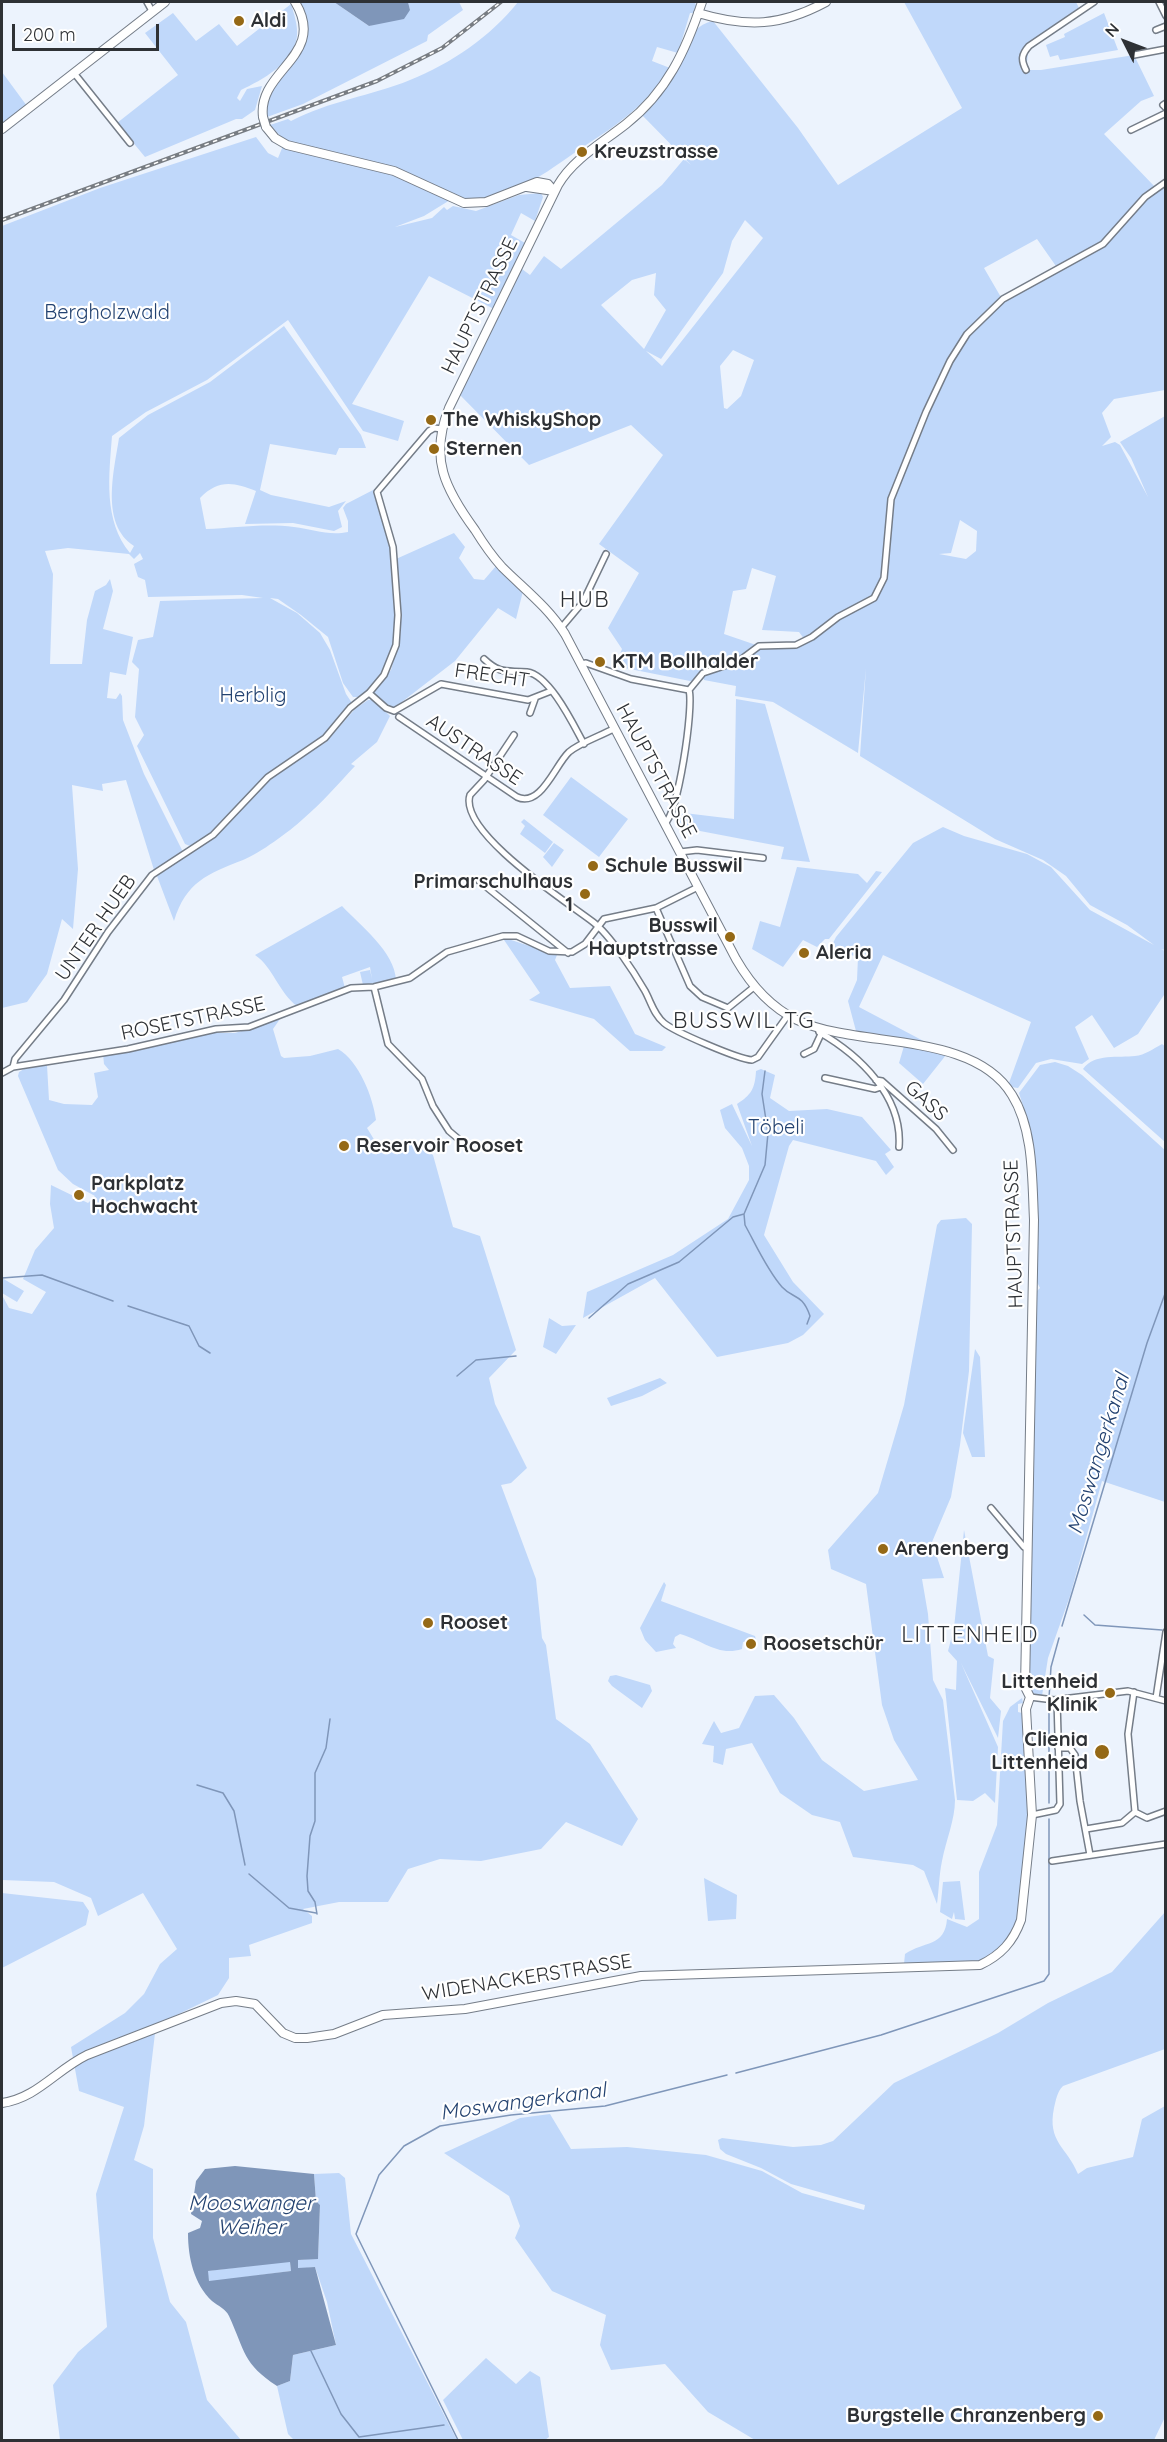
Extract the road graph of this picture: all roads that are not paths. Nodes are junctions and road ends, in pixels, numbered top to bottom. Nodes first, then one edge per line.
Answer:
1 (147, 2) edge
2 (165, 2) edge
3 (295, 2) edge
4 (702, 2) edge
5 (826, 2) edge
6 (1095, 2) edge
7 (1159, 2) edge
8 (152, 11) junction
9 (698, 13) junction
10 (1166, 16) edge
11 (1166, 26) edge
12 (1156, 30) dead end
13 (1166, 49) edge
14 (1134, 55) dead end
15 (1026, 70) dead end
16 (74, 73) junction
17 (1166, 113) edge
18 (2, 129) edge
19 (1131, 130) dead end
20 (130, 143) dead end
21 (1166, 182) edge
22 (554, 191) junction
23 (442, 429) junction
24 (606, 554) dead end
25 (561, 628) junction
26 (484, 660) dead end
27 (581, 664) junction
28 (689, 690) junction
29 (551, 691) junction
30 (369, 693) junction
31 (535, 699) junction
32 (530, 713) dead end
33 (399, 717) dead end
34 (615, 728) junction
35 (514, 735) dead end
36 (584, 744) junction
37 (486, 776) junction
38 (665, 823) junction
39 (680, 852) junction
40 (763, 858) dead end
41 (479, 881) dead end
42 (698, 887) junction
43 (656, 908) junction
44 (598, 926) junction
45 (568, 953) junction
46 (374, 987) junction
47 (754, 987) junction
48 (788, 1015) junction
49 (819, 1031) junction
50 (804, 1054) dead end
51 (13, 1067) junction
52 (2, 1073) edge
53 (825, 1078) dead end
54 (876, 1080) junction
55 (881, 1087) junction
56 (462, 1142) dead end
57 (899, 1147) dead end
58 (953, 1150) dead end
59 (991, 1508) dead end
60 (1028, 1548) junction
61 (1166, 1632) edge
62 (1134, 1692) junction
63 (1030, 1697) junction
64 (1156, 1698) junction
65 (1055, 1700) junction
66 (1166, 1701) edge
67 (1058, 1748) junction
68 (1166, 1811) edge
69 (1135, 1812) junction
70 (1032, 1815) junction
71 (1086, 1829) junction
72 (1166, 1844) edge
73 (1090, 1855) junction
74 (1052, 1861) dead end
75 (2, 2103) edge

1 - 8 street
2 - 8 street
3 - 22 street, bridge
4 - 9 street, HAUPTSTRASSE
5 - 9 street
6 - 15 street
7 - 10 street
8 - 16 street
9 - 22 street, HAUPTSTRASSE
11 - 12 street
13 - 14 street
16 - 18 street
16 - 20 street
17 - 19 street
21 - 28 street
22 - 23 street, HAUPTSTRASSE
23 - 25 street, HAUPTSTRASSE
23 - 30 street, UNTER HUEB
24 - 25 street
25 - 27 street, HAUPTSTRASSE
26 - 29 street
27 - 28 street
27 - 34 street, HAUPTSTRASSE
28 - 38 street
29 - 31 street, FRECHT
29 - 36 street
30 - 31 street, FRECHT
30 - 51 street, UNTER HUEB
31 - 32 street
33 - 37 street, AUSTRASSE
34 - 36 street, AUSTRASSE
34 - 38 street, HAUPTSTRASSE
35 - 37 street
36 - 37 street, AUSTRASSE
37 - 44 street
38 - 39 street, HAUPTSTRASSE
39 - 40 street
39 - 42 street, HAUPTSTRASSE
41 - 45 street
42 - 43 street
42 - 47 street, HAUPTSTRASSE
43 - 44 street
43 - 47 street
44 - 45 street
44 - 48 street
45 - 46 street, ROSETSTRASSE
46 - 51 street, ROSETSTRASSE
46 - 56 street
47 - 48 street, HAUPTSTRASSE
48 - 49 street, HAUPTSTRASSE
49 - 50 street
49 - 54 street
49 - 60 street, HAUPTSTRASSE
51 - 52 street
53 - 55 street
54 - 55 street
54 - 58 street, GASS
55 - 57 street
59 - 60 street
60 - 63 street, HAUPTSTRASSE
61 - 64 street
62 - 64 street
62 - 65 street
62 - 69 street
63 - 65 street
63 - 70 street, HAUPTSTRASSE
64 - 66 street
65 - 67 street
67 - 70 street
67 - 71 street
68 - 69 street
69 - 71 street
70 - 75 street, WIDENACKERSTRASSE
71 - 73 street
72 - 73 street
73 - 74 street

